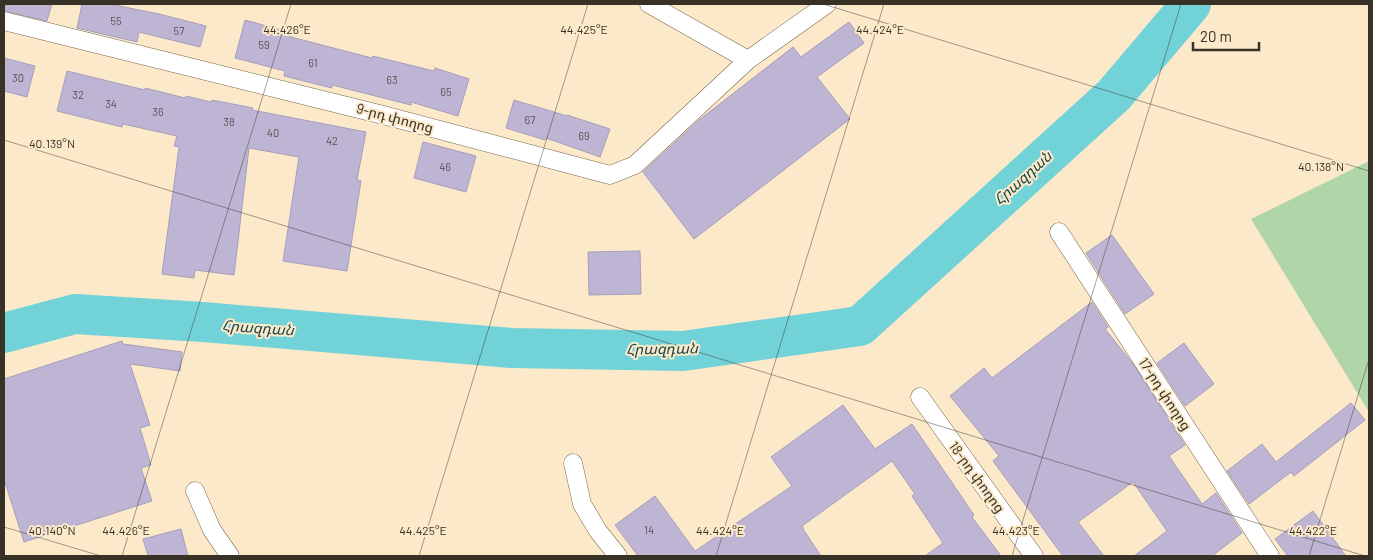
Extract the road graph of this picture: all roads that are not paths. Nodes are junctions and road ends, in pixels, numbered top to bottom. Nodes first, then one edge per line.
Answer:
1 (649, 4) edge
2 (827, 4) edge
3 (4, 21) edge
4 (748, 60) junction
5 (1059, 232) dead end
6 (920, 397) dead end
7 (573, 463) dead end
8 (195, 491) dead end
9 (230, 556) edge
10 (618, 556) edge
11 (1034, 556) edge
12 (1270, 556) edge

1 - 4 street
2 - 4 street, 9-րդ փողոց
3 - 4 street, 9-րդ փողոց
5 - 12 street, 17-րդ փողոց
6 - 11 street, 18-րդ փողոց
7 - 10 street
8 - 9 street

